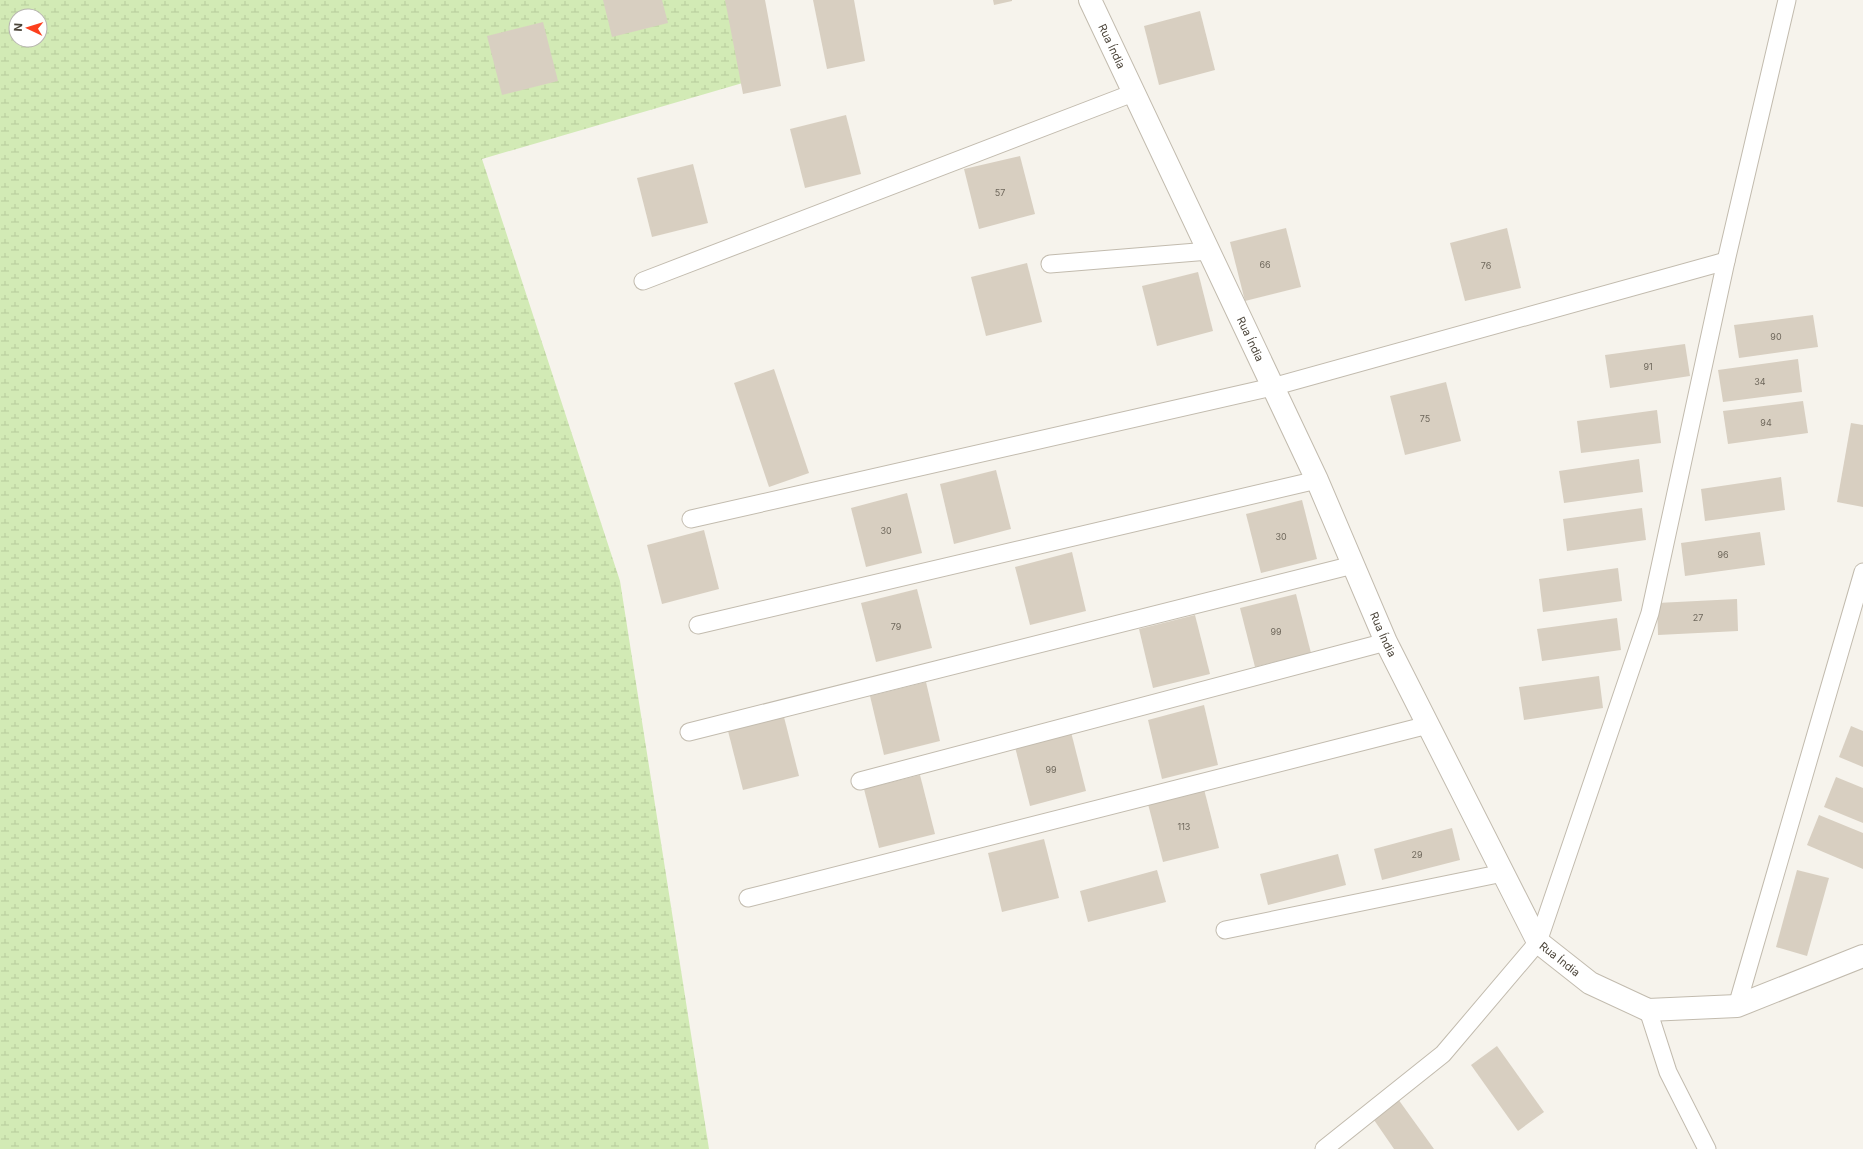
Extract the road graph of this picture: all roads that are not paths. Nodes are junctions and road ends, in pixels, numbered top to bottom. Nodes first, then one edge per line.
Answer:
1 (1090, 0) edge
2 (1787, 0) edge
3 (1134, 93) junction
4 (1209, 251) junction
5 (1726, 261) junction
6 (1050, 264) dead end
7 (643, 281) dead end
8 (1272, 387) junction
9 (1317, 480) junction
10 (691, 519) dead end
11 (1353, 565) junction
12 (1863, 572) edge
13 (698, 626) dead end
14 (1386, 642) junction
15 (1428, 725) junction
16 (689, 732) dead end
17 (860, 781) dead end
18 (1503, 873) junction
19 (748, 898) dead end
20 (1225, 930) dead end
21 (1538, 942) junction
22 (1863, 956) edge
23 (1737, 1006) junction
24 (1648, 1010) junction
25 (1324, 1149) edge
26 (1707, 1149) edge

1 - 3 street, Rua Índia
2 - 5 lane
3 - 4 street, Rua Índia
3 - 7 lane
4 - 6 lane
4 - 8 street, Rua Índia
5 - 8 lane
5 - 21 lane
8 - 9 street, Rua Índia
8 - 10 lane
9 - 11 street, Rua Índia
9 - 13 lane
11 - 14 street, Rua Índia
11 - 16 lane
12 - 23 lane
14 - 15 street, Rua Índia
14 - 17 lane
15 - 18 street, Rua Índia
15 - 19 lane
18 - 20 lane
18 - 21 street, Rua Índia
21 - 24 street, Rua Índia
21 - 25 lane
22 - 23 street, Rua Índia
23 - 24 street, Rua Índia
24 - 26 lane

